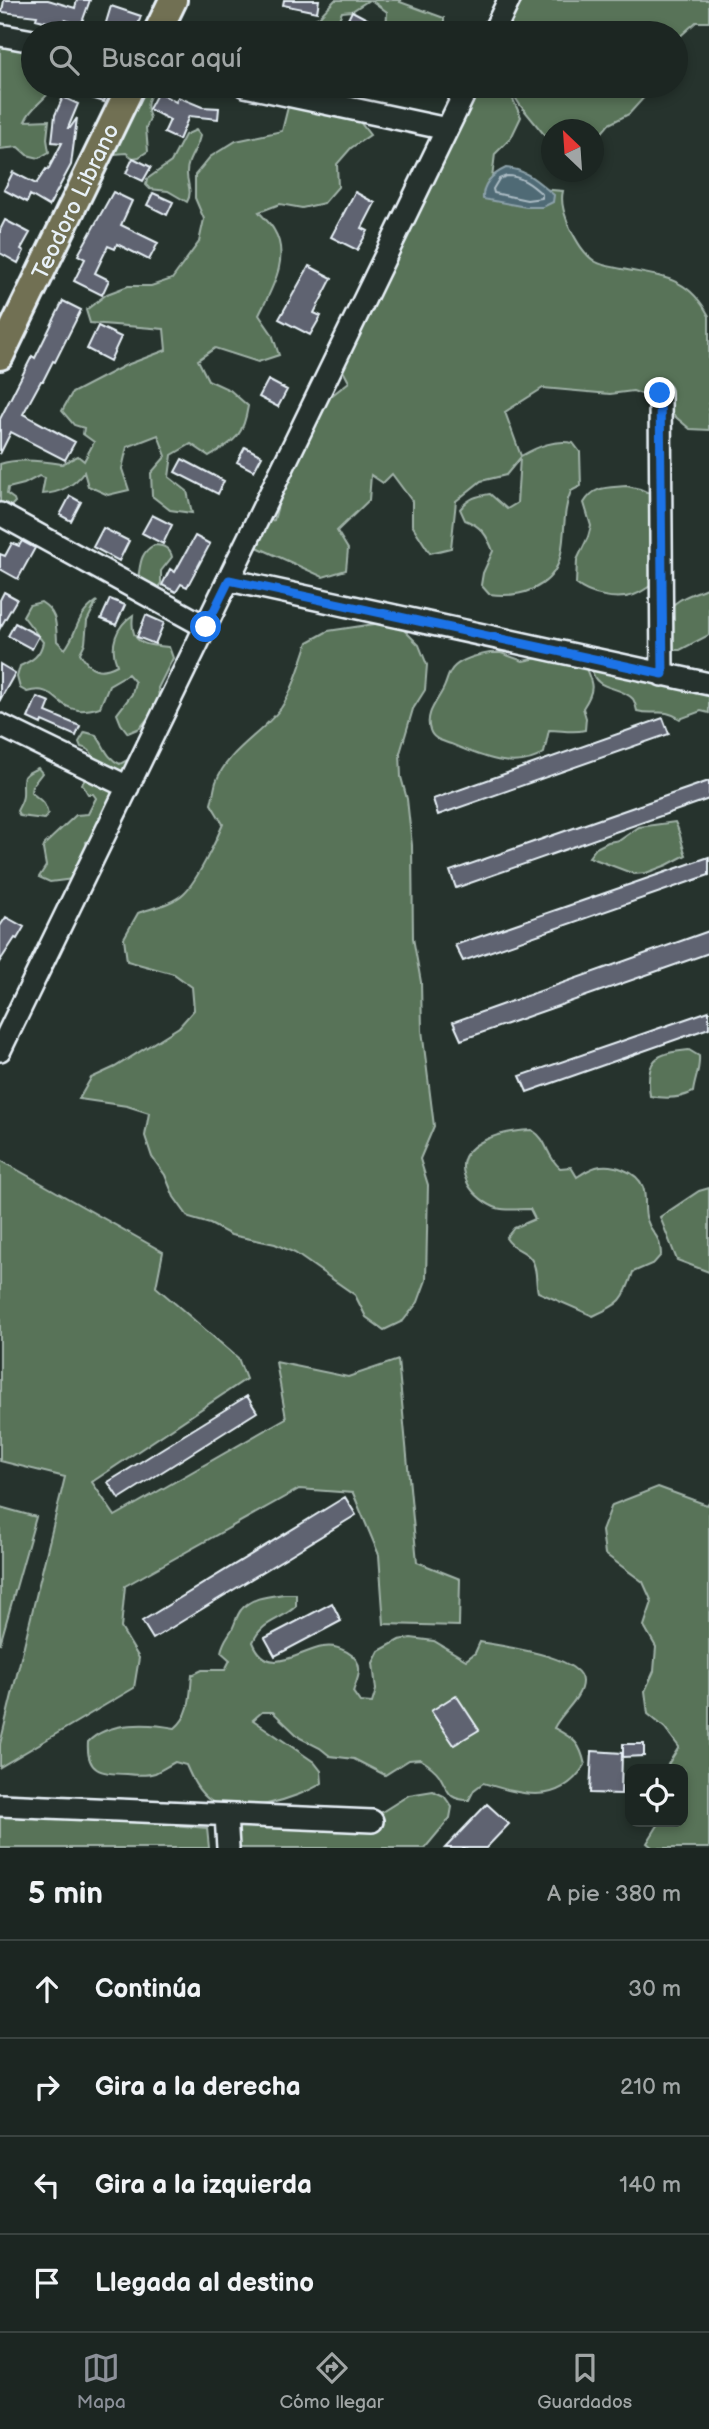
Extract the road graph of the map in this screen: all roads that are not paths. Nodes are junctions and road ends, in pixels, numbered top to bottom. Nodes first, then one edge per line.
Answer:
1 (173, 0) edge
2 (509, 0) edge
3 (163, 21) edge
4 (499, 21) edge
5 (0, 35) edge
6 (21, 39) edge
7 (125, 98) edge
8 (301, 98) edge
9 (462, 98) edge
10 (447, 129) junction
11 (0, 356) edge
12 (660, 393) dead end
13 (0, 514) edge
14 (229, 580) junction
15 (206, 627) junction
16 (663, 674) junction
17 (709, 684) edge
18 (0, 725) edge
19 (128, 787) junction
20 (0, 1050) edge
21 (0, 1805) edge
22 (226, 1815) junction
23 (372, 1821) dead end
24 (228, 1848) edge

1 - 3 main road
2 - 4 street
5 - 6 street
7 - 11 main road, Teodoro Librano
8 - 10 street
9 - 10 street
10 - 14 street
12 - 16 street
13 - 15 street
14 - 15 street
14 - 16 street
15 - 19 street
16 - 17 street
18 - 19 street
19 - 20 street
21 - 22 street
22 - 23 street
22 - 24 street

